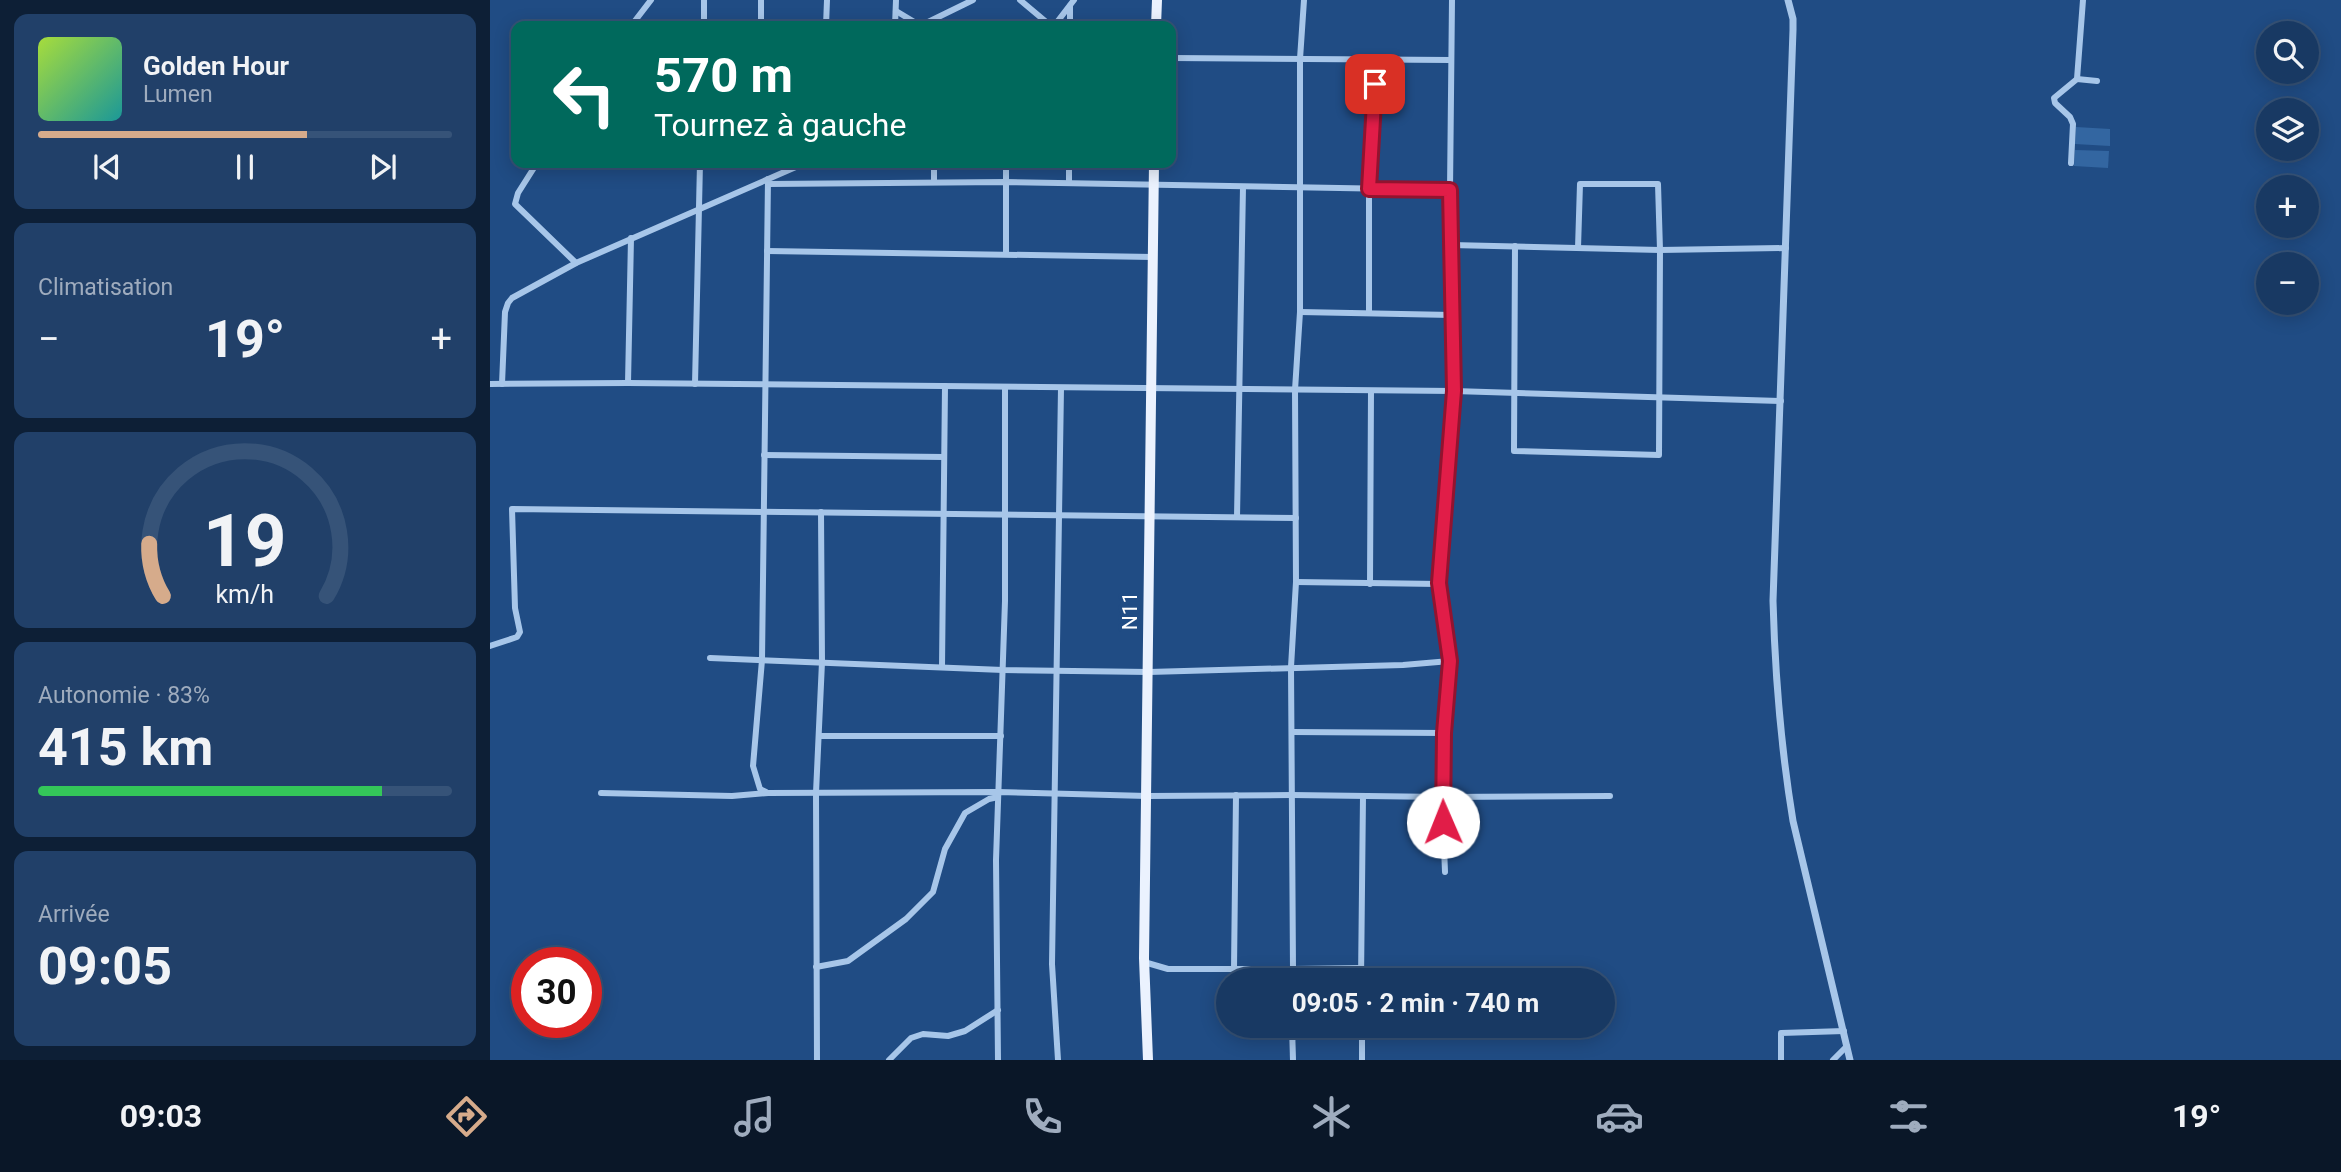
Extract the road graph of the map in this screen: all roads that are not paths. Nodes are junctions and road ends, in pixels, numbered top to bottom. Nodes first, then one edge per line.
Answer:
1 (651, 0) edge
2 (704, 0) edge
3 (761, 0) edge
4 (827, 0) edge
5 (895, 0) edge
6 (973, 0) edge
7 (1020, 0) edge
8 (1157, 0) edge
9 (1304, 0) edge
10 (1452, 0) edge
11 (1788, 0) edge
12 (2083, 0) edge
13 (1072, 3) edge
14 (895, 11) junction
15 (635, 21) edge
16 (704, 21) edge
17 (761, 21) edge
18 (826, 21) edge
19 (895, 21) edge
20 (912, 21) edge
21 (930, 21) edge
22 (1046, 21) edge
23 (1056, 21) edge
24 (1070, 21) edge
25 (1156, 21) edge
26 (1176, 58) edge
27 (1300, 60) junction
28 (1377, 60) junction
29 (1451, 60) junction
30 (2077, 79) junction
31 (2097, 81) dead end
32 (2071, 163) dead end
33 (534, 168) edge
34 (700, 168) edge
35 (795, 168) edge
36 (934, 168) edge
37 (1006, 168) edge
38 (1069, 168) edge
39 (1154, 168) edge
40 (934, 181) junction
41 (768, 182) junction
42 (1006, 182) junction
43 (1069, 183) junction
44 (1153, 185) junction
45 (1242, 187) junction
46 (1300, 188) junction
47 (1369, 189) junction
48 (1450, 190) junction
49 (699, 207) junction
50 (631, 238) junction
51 (1451, 245) junction
52 (1514, 246) junction
53 (1578, 248) junction
54 (1786, 248) junction
55 (1660, 250) junction
56 (767, 251) junction
57 (1006, 254) junction
58 (1153, 257) junction
59 (576, 262) junction
60 (1300, 312) junction
61 (1369, 313) junction
62 (1452, 315) junction
63 (628, 383) junction
64 (490, 384) edge
65 (502, 384) junction
66 (695, 384) junction
67 (765, 384) junction
68 (945, 386) junction
69 (1005, 387) junction
70 (1061, 388) junction
71 (1151, 389) junction
72 (1241, 389) junction
73 (1295, 390) junction
74 (1371, 391) junction
75 (1454, 391) junction
76 (1514, 392) junction
77 (1659, 397) junction
78 (1781, 401) junction
79 (764, 455) junction
80 (944, 457) junction
81 (764, 512) junction
82 (821, 512) junction
83 (943, 513) junction
84 (1004, 514) junction
85 (1059, 514) junction
86 (1149, 516) junction
87 (1237, 517) junction
88 (1296, 518) junction
89 (1296, 582) junction
90 (1439, 583) junction
91 (1370, 584) junction
92 (490, 646) edge
93 (710, 658) dead end
94 (762, 660) junction
95 (1450, 661) junction
96 (822, 662) junction
97 (942, 667) junction
98 (1291, 667) junction
99 (1057, 669) junction
100 (1003, 670) junction
101 (1149, 672) junction
102 (1292, 732) junction
103 (1444, 733) junction
104 (819, 736) junction
105 (1000, 736) junction
106 (601, 793) dead end
107 (768, 793) junction
108 (816, 793) junction
109 (1292, 794) junction
110 (998, 795) junction
111 (1055, 795) junction
112 (1236, 795) junction
113 (1147, 796) junction
114 (1363, 796) junction
115 (1610, 796) dead end
116 (1442, 797) junction
117 (1444, 872) dead end
118 (1144, 962) junction
119 (816, 967) junction
120 (1234, 968) edge
121 (1293, 968) edge
122 (1361, 968) edge
123 (1216, 969) edge
124 (998, 1010) junction
125 (1844, 1031) junction
126 (1292, 1038) edge
127 (1362, 1038) edge
128 (1847, 1045) junction
129 (817, 1060) edge
130 (889, 1060) edge
131 (998, 1060) edge
132 (1058, 1060) edge
133 (1149, 1060) edge
134 (1293, 1060) edge
135 (1362, 1060) edge
136 (1781, 1060) edge
137 (1833, 1060) edge
138 (1850, 1060) edge

1 - 15 street
2 - 16 street
3 - 17 street
4 - 18 street
5 - 14 street
6 - 21 street
7 - 22 street
8 - 25 main road
9 - 27 street
10 - 29 street
11 - 54 street
12 - 30 street
13 - 23 street
13 - 24 street
14 - 19 street
14 - 20 street
26 - 27 street
27 - 28 street
27 - 46 street
28 - 29 street
28 - 47 street
29 - 48 street
30 - 31 street
30 - 32 street
33 - 59 street
34 - 49 street
35 - 41 street
36 - 40 street
37 - 42 street
38 - 43 street
39 - 44 main road, N11
40 - 41 street
40 - 42 street
41 - 49 street
41 - 56 street
42 - 43 street
42 - 57 street
43 - 44 street
44 - 45 street
44 - 58 main road, N11
45 - 46 street
45 - 72 street
46 - 47 street
46 - 60 street
47 - 48 street
47 - 61 street
48 - 51 street
49 - 50 street
49 - 66 street
50 - 59 street
50 - 63 street
51 - 52 street
51 - 62 street
52 - 53 street
52 - 76 street
53 - 55 street
53 - 55 street
54 - 55 street
54 - 78 street
55 - 77 street
56 - 57 street
56 - 67 street
57 - 58 street
58 - 71 main road, N11
59 - 65 street
60 - 61 street
60 - 73 street
61 - 62 street
62 - 75 street
63 - 65 street
63 - 66 street
64 - 65 street
66 - 67 street
67 - 68 street
67 - 79 street
68 - 69 street
68 - 80 street
69 - 70 street
69 - 84 street
70 - 71 street
70 - 85 street
71 - 72 street
71 - 86 main road, N11
72 - 73 street
72 - 87 street
73 - 74 street
73 - 88 street
74 - 75 street
74 - 91 street
75 - 76 street
75 - 90 street
76 - 77 street
76 - 77 street
77 - 78 street
78 - 125 street
79 - 80 street
79 - 81 street
80 - 83 street
81 - 82 street
81 - 92 street
81 - 94 street
82 - 83 street
82 - 96 street
83 - 84 street
83 - 97 street
84 - 85 street
84 - 100 street
85 - 86 street
85 - 99 street
86 - 87 street
86 - 101 main road, N11
87 - 88 street
88 - 89 street
89 - 91 street
89 - 98 street
90 - 91 street
90 - 95 street
93 - 94 street
94 - 96 street
94 - 107 street
95 - 98 street
95 - 103 street
96 - 97 street
96 - 104 street
97 - 100 street
98 - 101 street
98 - 102 street
99 - 100 street
99 - 101 street
99 - 111 street
100 - 105 street
101 - 113 main road, N11
102 - 103 street
102 - 109 street
103 - 116 street
104 - 105 street
104 - 108 street
105 - 110 street
106 - 107 street
107 - 108 street
108 - 110 street
108 - 119 street
109 - 112 street
109 - 114 street
109 - 121 street
110 - 111 street
110 - 119 street
110 - 124 street
111 - 113 street
111 - 132 street
112 - 113 street
112 - 120 street
113 - 118 main road, N11
114 - 116 street
114 - 122 street
115 - 116 street
116 - 117 street
118 - 123 street
118 - 133 main road, N11
119 - 129 street
124 - 130 street
124 - 131 street
125 - 128 street
125 - 136 street
126 - 134 street
127 - 135 street
128 - 137 street
128 - 138 street

